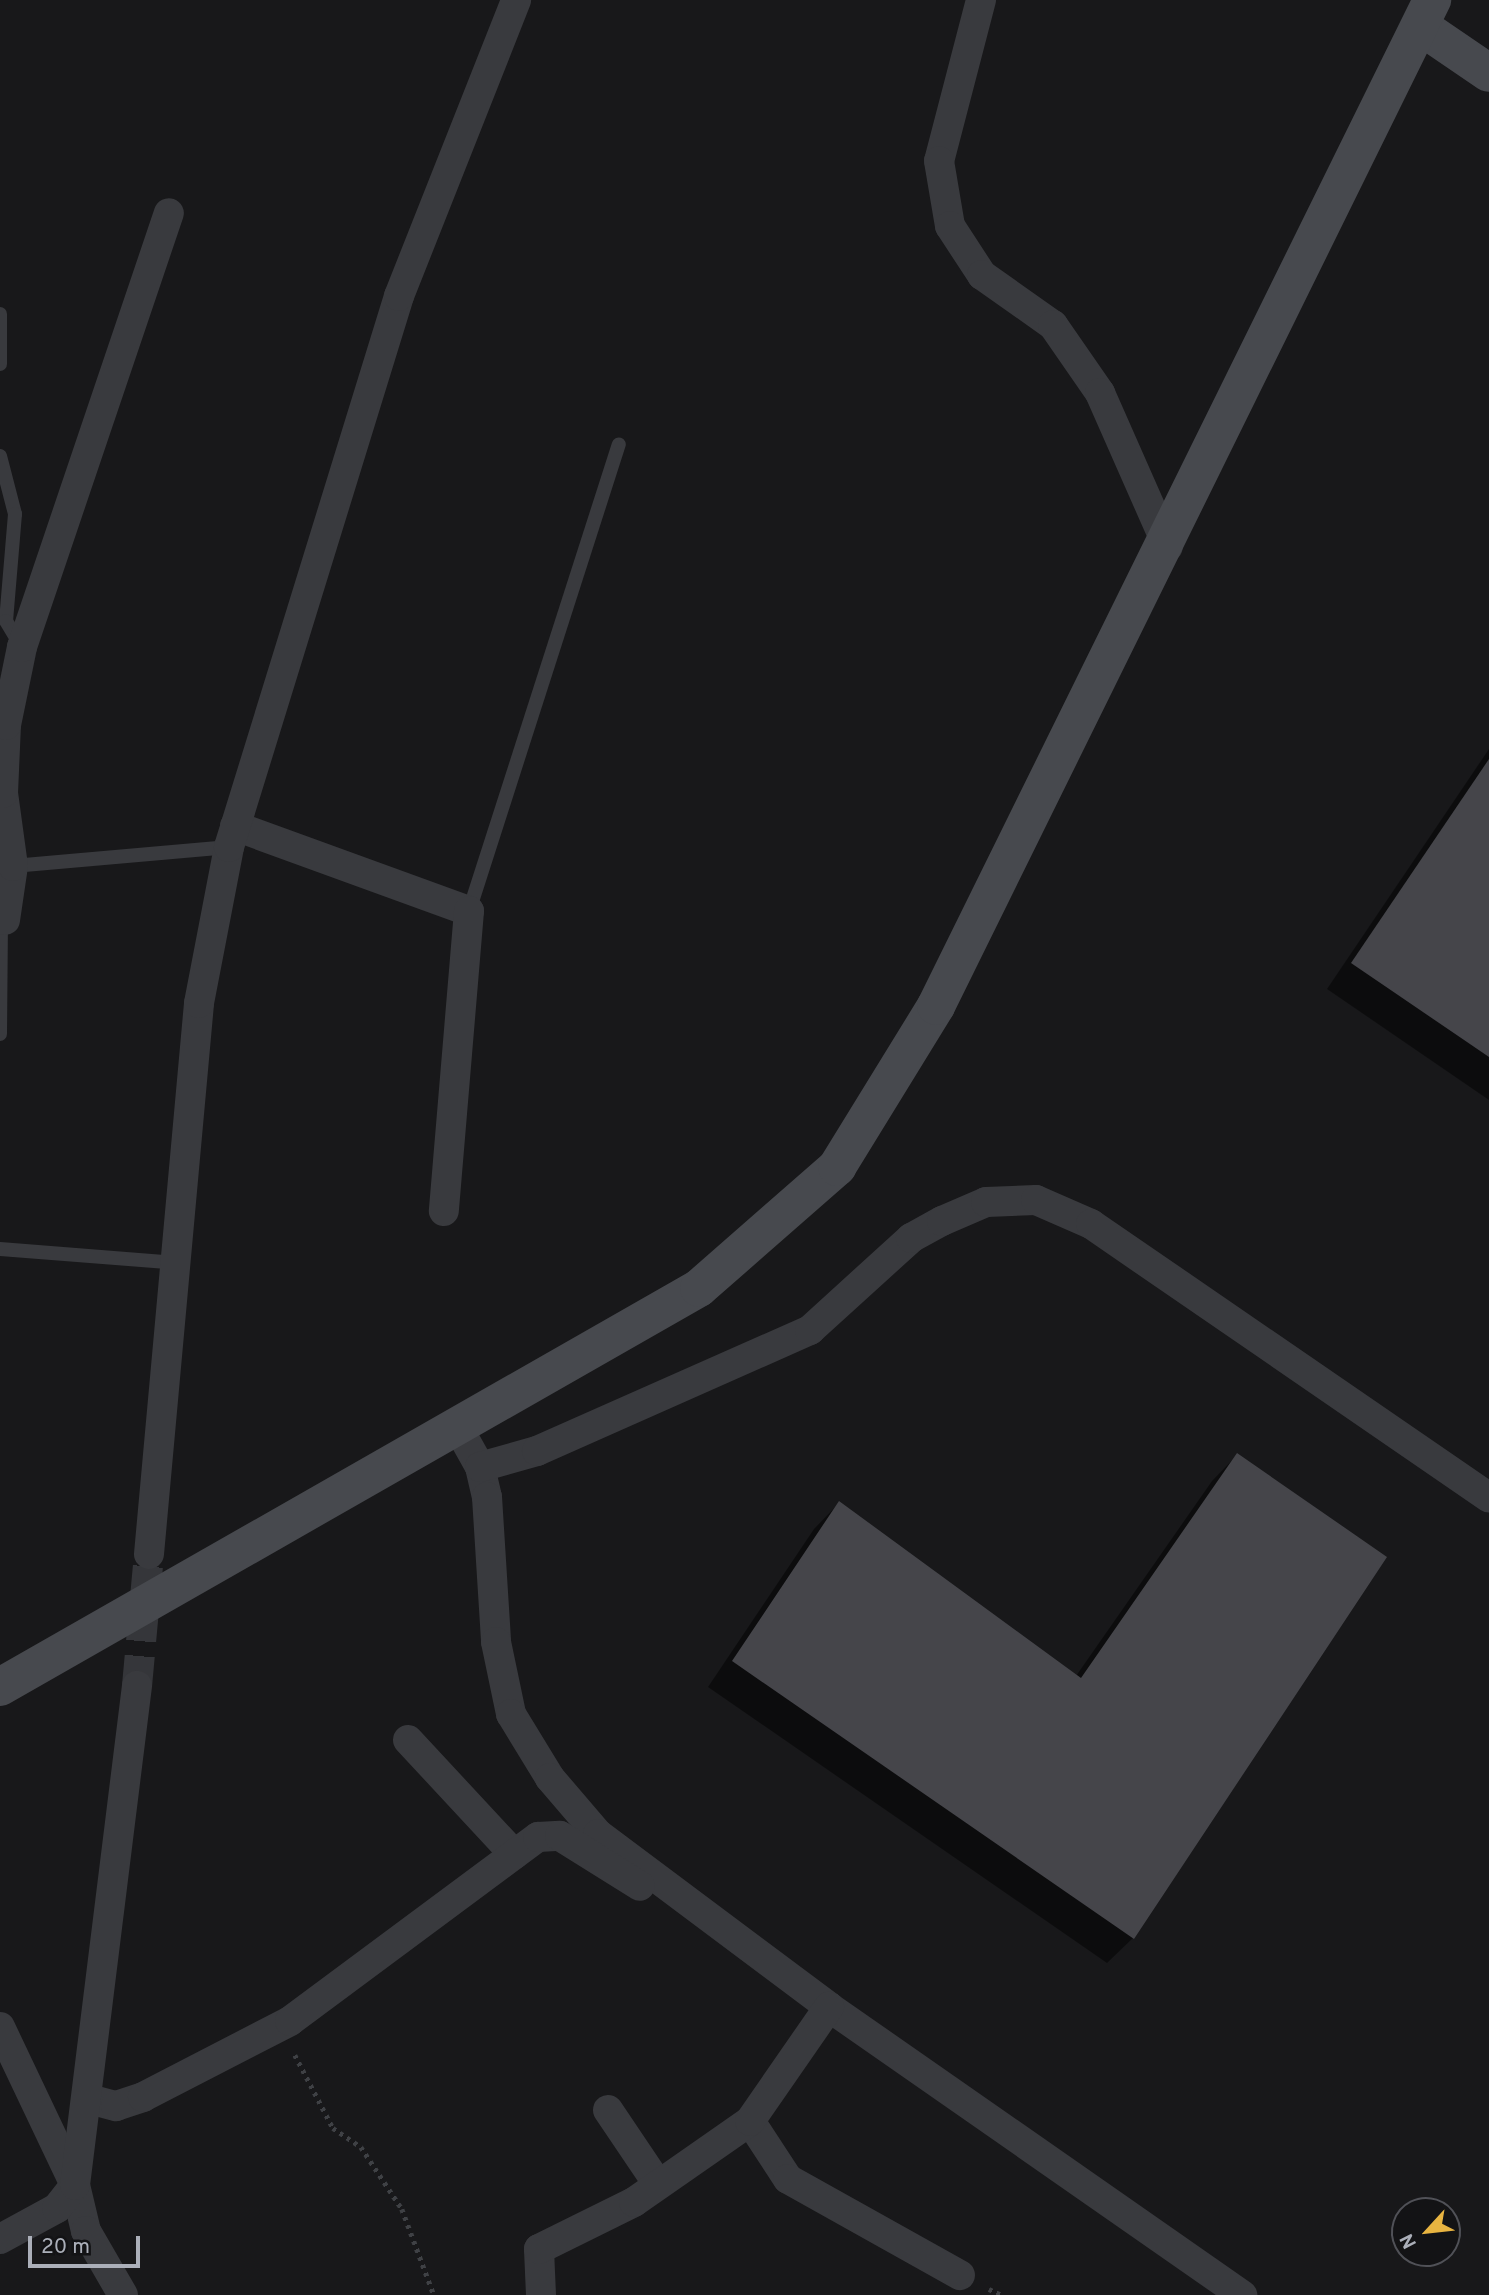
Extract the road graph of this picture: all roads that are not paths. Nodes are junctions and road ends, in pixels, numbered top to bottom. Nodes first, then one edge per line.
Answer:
1 (516, 0) edge
2 (981, 0) edge
3 (1426, 13) edge
4 (1489, 73) edge
5 (169, 213) dead end
6 (0, 314) edge
7 (0, 364) edge
8 (619, 444) dead end
9 (0, 456) edge
10 (1168, 547) junction
11 (22, 647) junction
12 (232, 837) junction
13 (13, 866) junction
14 (469, 911) junction
15 (2, 920) edge
16 (0, 1034) edge
17 (444, 1212) dead end
18 (0, 1249) edge
19 (176, 1263) junction
20 (456, 1424) junction
21 (480, 1467) junction
22 (1489, 1498) edge
23 (149, 1554) tunnel mouth
24 (137, 1686) tunnel mouth
25 (0, 1687) edge
26 (408, 1740) dead end
27 (514, 1854) junction
28 (689, 1901) junction
29 (829, 2007) junction
30 (0, 2027) edge
31 (89, 2099) junction
32 (608, 2110) dead end
33 (750, 2121) junction
34 (75, 2185) junction
35 (658, 2185) junction
36 (0, 2239) edge
37 (960, 2275) dead end
38 (123, 2295) edge
39 (541, 2295) edge
40 (1242, 2295) edge

1 - 12 street
2 - 10 street
3 - 4 street
3 - 10 street
5 - 11 street
6 - 7 lane
8 - 14 lane
9 - 11 lane
10 - 20 street
11 - 13 street
12 - 13 lane
12 - 14 street
12 - 19 street
13 - 15 street
14 - 17 street
15 - 16 lane
18 - 19 lane
19 - 23 street
20 - 21 street
20 - 25 street
21 - 22 street
21 - 28 street
24 - 31 street
26 - 27 street
27 - 28 street
27 - 31 street
28 - 29 street
29 - 33 street
29 - 40 street
30 - 34 street
31 - 34 street
32 - 35 street
33 - 35 street
33 - 37 street
34 - 36 street
34 - 38 street
35 - 39 street

